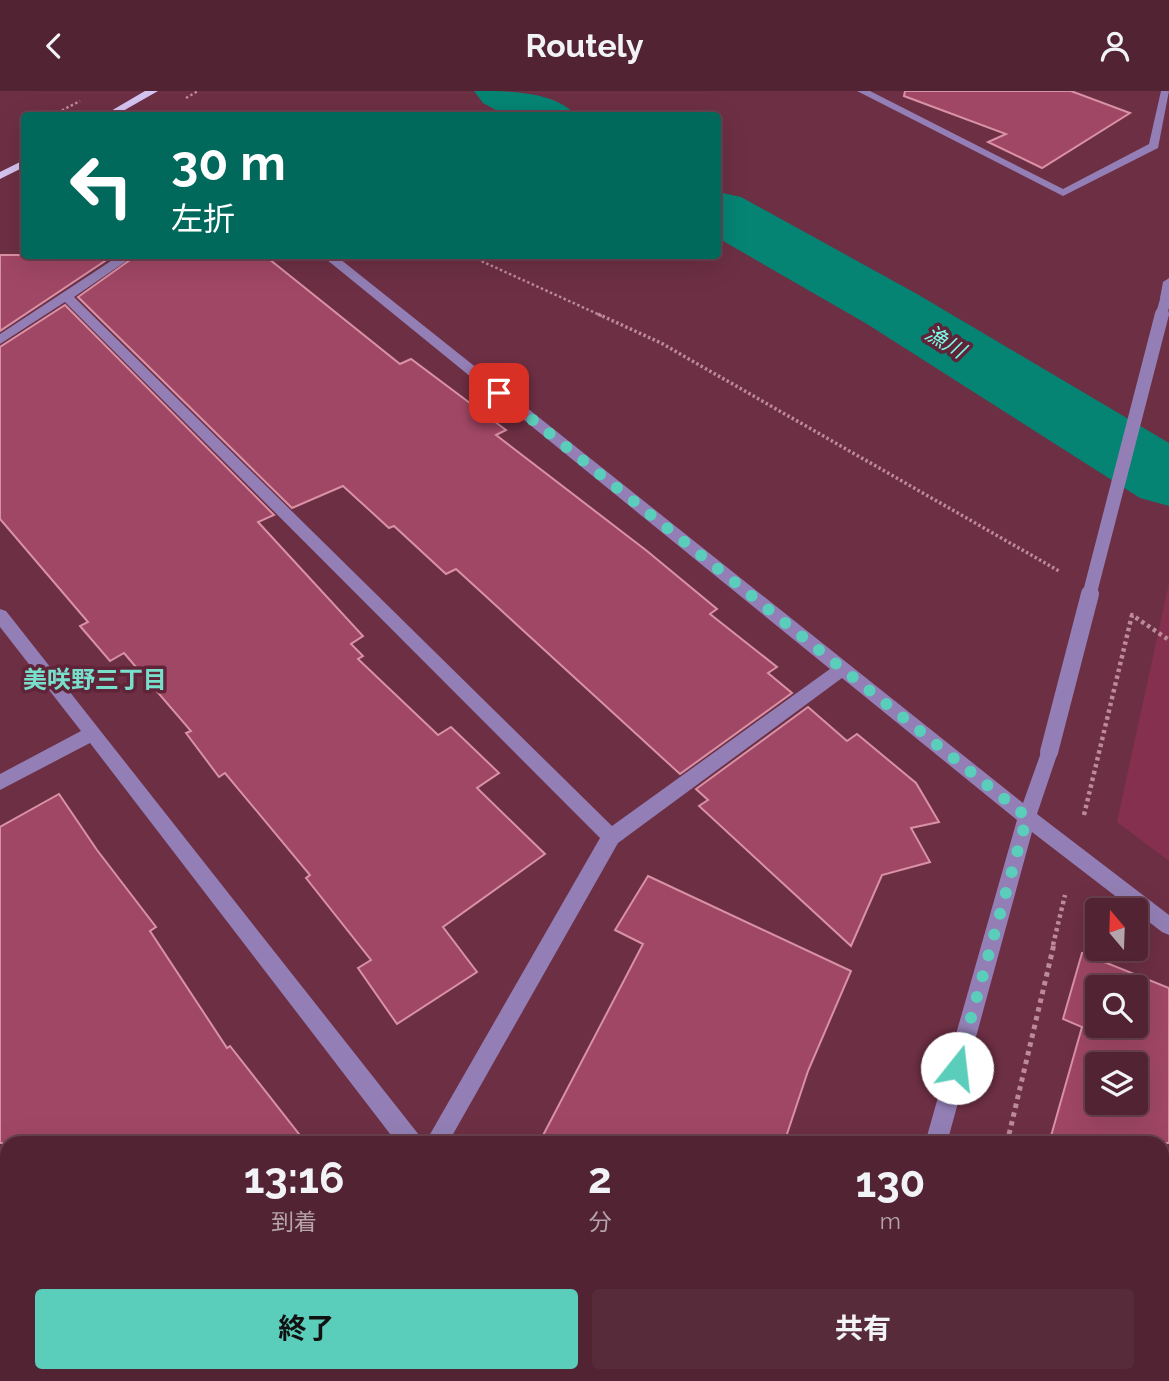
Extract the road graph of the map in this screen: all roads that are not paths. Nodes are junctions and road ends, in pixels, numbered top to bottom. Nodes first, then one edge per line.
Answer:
1 (153, 91) edge
2 (862, 91) edge
3 (1166, 91) edge
4 (114, 112) edge
5 (21, 165) edge
6 (0, 176) edge
7 (124, 259) edge
8 (332, 259) edge
9 (1169, 282) edge
10 (67, 297) junction
11 (0, 340) edge
12 (0, 615) edge
13 (842, 669) junction
14 (91, 734) junction
15 (0, 783) edge
16 (1027, 817) junction
17 (611, 837) junction
18 (1169, 926) edge
19 (406, 1136) edge
20 (440, 1136) edge
21 (938, 1136) edge

1 - 4 main road
2 - 3 street
5 - 6 main road
7 - 10 street
8 - 13 street
9 - 16 street, bridge
10 - 11 street
10 - 17 street
12 - 14 street
13 - 16 street
13 - 17 street
14 - 15 street
14 - 19 street
16 - 18 street
16 - 21 street
17 - 20 street

